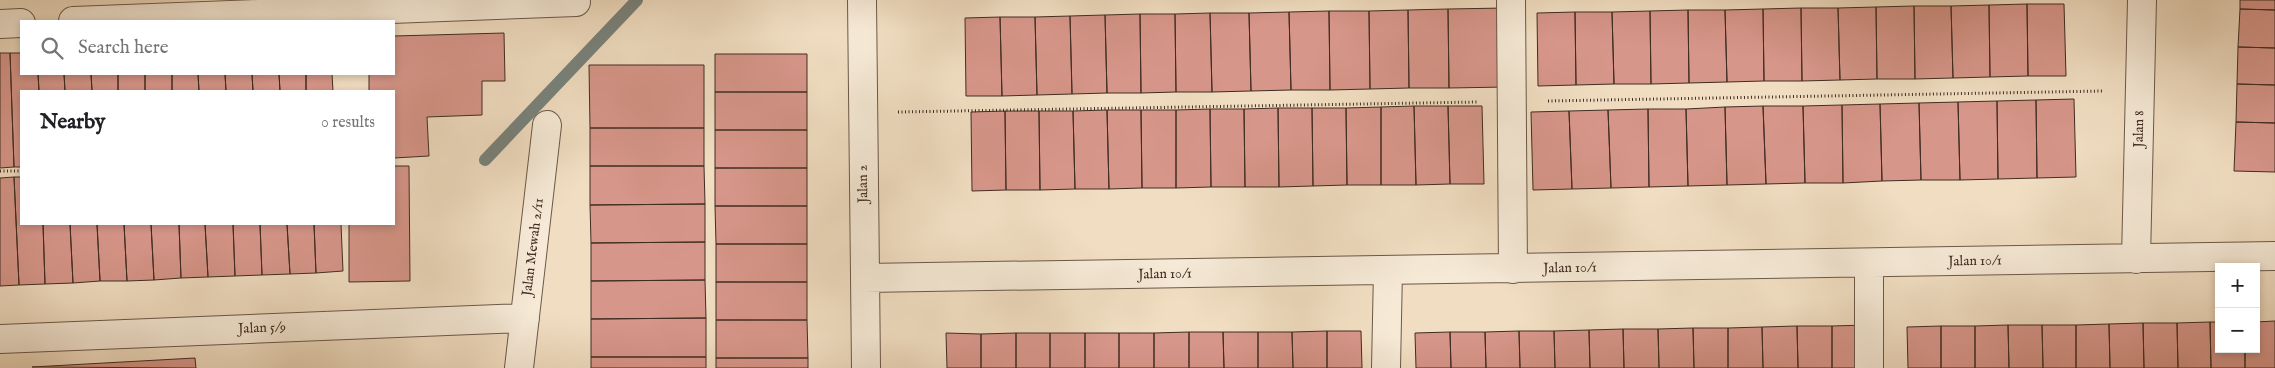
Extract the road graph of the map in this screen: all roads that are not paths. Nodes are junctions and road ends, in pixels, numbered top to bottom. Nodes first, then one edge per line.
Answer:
1 (862, 0) edge
2 (1511, 0) edge
3 (2142, 0) edge
4 (576, 2) dead end
5 (123, 10) edge
6 (78, 20) edge
7 (20, 23) edge
8 (0, 24) edge
9 (547, 125) dead end
10 (2275, 256) edge
11 (2136, 259) junction
12 (1869, 262) junction
13 (1513, 269) junction
14 (1388, 270) junction
15 (865, 278) junction
16 (525, 318) junction
17 (0, 339) edge
18 (519, 368) edge
19 (866, 368) edge
20 (1386, 368) edge
21 (1869, 368) edge

1 - 15 street, Jalan 2
2 - 13 street
3 - 11 street, Jalan 8
4 - 5 street
5 - 6 street
7 - 8 street
9 - 16 street, Jalan Mewah 2/11
10 - 11 street, Jalan 10/1
11 - 12 street, Jalan 10/1
12 - 13 street, Jalan 10/1
12 - 21 street
13 - 14 street, Jalan 10/1
14 - 15 street, Jalan 10/1
14 - 20 street
15 - 19 street, Jalan 2
16 - 17 street, Jalan 5/9
16 - 18 street, Jalan Mewah 2/11

